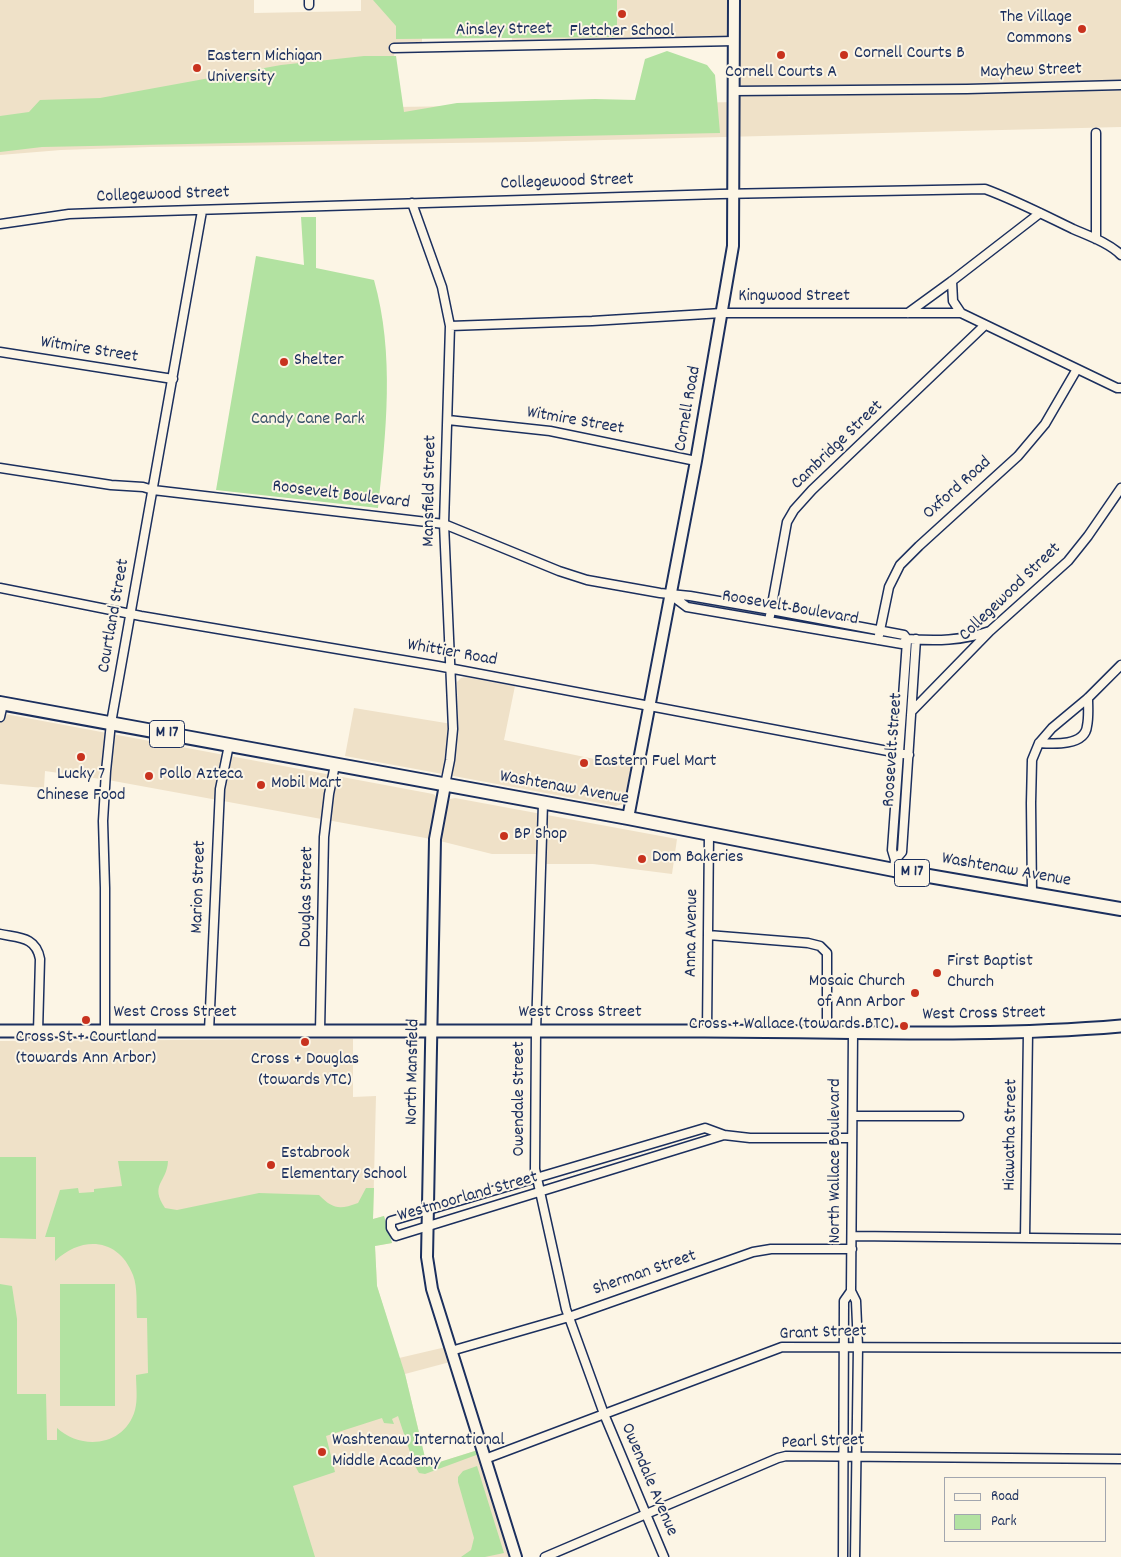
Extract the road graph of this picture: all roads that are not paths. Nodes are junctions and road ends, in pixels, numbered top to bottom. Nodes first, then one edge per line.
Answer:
1 (734, 0) edge
2 (734, 41) junction
3 (394, 48) dead end
4 (1121, 84) edge
5 (733, 91) junction
6 (1096, 134) dead end
7 (733, 193) junction
8 (412, 203) junction
9 (202, 210) junction
10 (1040, 213) junction
11 (0, 224) edge
12 (1096, 240) junction
13 (1121, 254) edge
14 (952, 281) junction
15 (908, 312) junction
16 (962, 313) junction
17 (722, 314) junction
18 (985, 325) junction
19 (450, 326) junction
20 (0, 352) edge
21 (1077, 368) junction
22 (173, 379) junction
23 (1121, 388) edge
24 (448, 420) junction
25 (696, 461) junction
26 (0, 468) edge
27 (1121, 488) edge
28 (153, 490) junction
29 (444, 524) junction
30 (0, 588) edge
31 (669, 594) junction
32 (772, 610) junction
33 (130, 614) junction
34 (769, 621) junction
35 (880, 630) junction
36 (990, 631) junction
37 (907, 639) junction
38 (916, 639) junction
39 (878, 640) junction
40 (1121, 665) edge
41 (450, 669) junction
42 (1088, 698) junction
43 (2, 703) edge
44 (649, 706) junction
45 (902, 710) junction
46 (912, 711) junction
47 (0, 717) edge
48 (111, 723) junction
49 (1039, 743) junction
50 (229, 746) junction
51 (899, 754) junction
52 (909, 756) junction
53 (335, 765) junction
54 (445, 785) junction
55 (543, 803) junction
56 (628, 818) junction
57 (708, 834) junction
58 (895, 865) junction
59 (1032, 894) junction
60 (1121, 909) edge
61 (0, 934) edge
62 (708, 934) junction
63 (1121, 1026) edge
64 (105, 1031) junction
65 (209, 1031) junction
66 (320, 1031) junction
67 (432, 1031) junction
68 (536, 1031) junction
69 (707, 1031) junction
70 (0, 1032) edge
71 (38, 1032) junction
72 (827, 1032) junction
73 (854, 1032) junction
74 (1028, 1033) junction
75 (852, 1116) junction
76 (958, 1116) dead end
77 (724, 1136) junction
78 (852, 1138) junction
79 (537, 1178) junction
80 (540, 1193) junction
81 (428, 1210) junction
82 (427, 1226) junction
83 (852, 1236) junction
84 (1026, 1238) junction
85 (1121, 1239) edge
86 (852, 1249) junction
87 (851, 1291) junction
88 (568, 1317) junction
89 (844, 1347) junction
90 (858, 1347) junction
91 (1121, 1348) edge
92 (451, 1351) junction
93 (604, 1414) junction
94 (844, 1456) junction
95 (856, 1456) junction
96 (1121, 1458) edge
97 (485, 1459) junction
98 (646, 1515) junction
99 (516, 1557) edge
100 (546, 1557) edge
101 (664, 1557) edge
102 (843, 1557) edge
103 (856, 1557) edge

1 - 2 street, Cornell Road
2 - 3 street, Ainsley Street
2 - 5 street, Cornell Road
4 - 5 street, Mayhew Street
5 - 7 street, Cornell Road
6 - 12 street
7 - 8 street, Collegewood Street
7 - 10 street, Collegewood Street
7 - 17 street, Cornell Road
8 - 9 street, Collegewood Street
8 - 19 street, Mansfield Street
9 - 11 street, Collegewood Street
9 - 22 street, Courtland Street
10 - 12 street, Collegewood Street
10 - 14 street
12 - 13 street, Collegewood Street
14 - 15 street
14 - 16 street
15 - 16 street, Kingwood Street
15 - 17 street, Kingwood Street
16 - 18 street, Kingwood Street
17 - 19 street, Kingwood Street
17 - 25 street, Cornell Road
18 - 21 street, Kingwood Street
18 - 32 street, Cambridge Street
19 - 24 street, Mansfield Street
20 - 22 street, Witmire Street
21 - 23 street, Kingwood Street
21 - 35 street, Oxford Road
22 - 28 street, Courtland Street
24 - 25 street, Witmire Street
24 - 29 street, Mansfield Street
25 - 31 street, Cornell Road
26 - 28 street, Roosevelt Boulevard
27 - 36 street, Collegewood Street
28 - 29 street, Roosevelt Boulevard
28 - 33 street, Courtland Street
29 - 31 street, Roosevelt Boulevard
29 - 41 street, Mansfield Street
30 - 33 street, Whittier Road
31 - 32 street, Roosevelt Boulevard
31 - 34 street, Roosevelt Boulevard
31 - 44 street, Cornell Road
32 - 34 street, Cambridge Street
32 - 35 street, Roosevelt Boulevard
33 - 41 street, Whittier Road
33 - 48 street, Courtland Street
34 - 39 street, Roosevelt Boulevard
35 - 37 street, Roosevelt Boulevard
35 - 39 street, Oxford Road
36 - 38 street, Roosevelt Boulevard
36 - 46 street, Collegewood Street
37 - 38 street, Roosevelt Boulevard
37 - 39 street, Roosevelt Boulevard
37 - 45 street, Roosevelt Street
38 - 46 street, Roosevelt Street
40 - 42 street
41 - 44 street, Whittier Road
41 - 54 street, Mansfield Street
42 - 49 street
42 - 49 street
43 - 47 street
43 - 48 main road, Washtenaw Avenue / M 17
44 - 51 street, Whittier Road
44 - 56 street, Cornell Road
45 - 46 street
45 - 51 street, Roosevelt Street
46 - 52 street, Roosevelt Street
48 - 50 main road, Washtenaw Avenue / M 17
48 - 64 street, Courtland Street
49 - 59 street
50 - 53 main road, Washtenaw Avenue / M 17
50 - 65 street, Marion Street
51 - 52 street, Whittier Road
51 - 58 street, Roosevelt Street
52 - 58 street, Roosevelt Street
53 - 54 main road, Washtenaw Avenue / M 17
53 - 66 street, Douglas Street
54 - 55 main road, Washtenaw Avenue / M 17
54 - 67 street, North Mansfield
55 - 56 main road, Washtenaw Avenue / M 17
55 - 68 street, Owendale Street
56 - 57 main road, Washtenaw Avenue / M 17
57 - 58 main road, Washtenaw Avenue / M 17
57 - 62 street, Anna Avenue
58 - 59 main road, Washtenaw Avenue / M 17
59 - 60 main road, Washtenaw Avenue / M 17
61 - 71 street
62 - 69 street, Anna Avenue
62 - 72 street
63 - 74 main road, West Cross Street
64 - 65 main road, West Cross Street
64 - 71 main road, West Cross Street
65 - 66 main road, West Cross Street
66 - 67 main road, West Cross Street
67 - 68 main road, West Cross Street
67 - 81 street, North Mansfield
68 - 69 main road, West Cross Street
68 - 79 street, Owendale Street
69 - 72 main road, West Cross Street
70 - 71 main road, West Cross Street
72 - 73 main road, West Cross Street
73 - 74 main road, West Cross Street
73 - 75 street, North Wallace Boulevard
74 - 84 street, Hiawatha Street
75 - 76 street
75 - 78 street, North Wallace Boulevard
77 - 78 street, Westmoorland Street
77 - 79 street, Westmoorland Street
77 - 80 street, Westmoorland Street
78 - 83 street, North Wallace Boulevard
79 - 80 street, Owendale Street
79 - 81 street, Westmoorland Street
80 - 82 street, Westmoorland Street
80 - 88 street, Owendale Street
81 - 82 street, North Mansfield
81 - 82 street, Westmoorland Street
82 - 92 street, North Mansfield
83 - 84 street
83 - 86 street, North Wallace Boulevard
84 - 85 street
86 - 87 street, North Wallace Boulevard
86 - 88 street, Sherman Street
87 - 89 street, North Wallace Boulevard
87 - 90 street, North Wallace Boulevard
88 - 92 street, Sherman Street
88 - 93 street, Owendale Street
89 - 90 street, Grant Street
89 - 93 street, Grant Street
89 - 94 street, North Wallace Boulevard
90 - 91 street, Grant Street
90 - 95 street, North Wallace Boulevard
92 - 97 street, North Mansfield
93 - 97 street, Grant Street
93 - 98 street, Owendale Avenue
94 - 95 street, Pearl Street
94 - 98 street, Pearl Street
94 - 102 street, North Wallace Boulevard
95 - 96 street, Pearl Street
95 - 103 street, North Wallace Boulevard
97 - 99 street, North Mansfield
98 - 100 street, Pearl Street
98 - 101 street, Owendale Avenue

